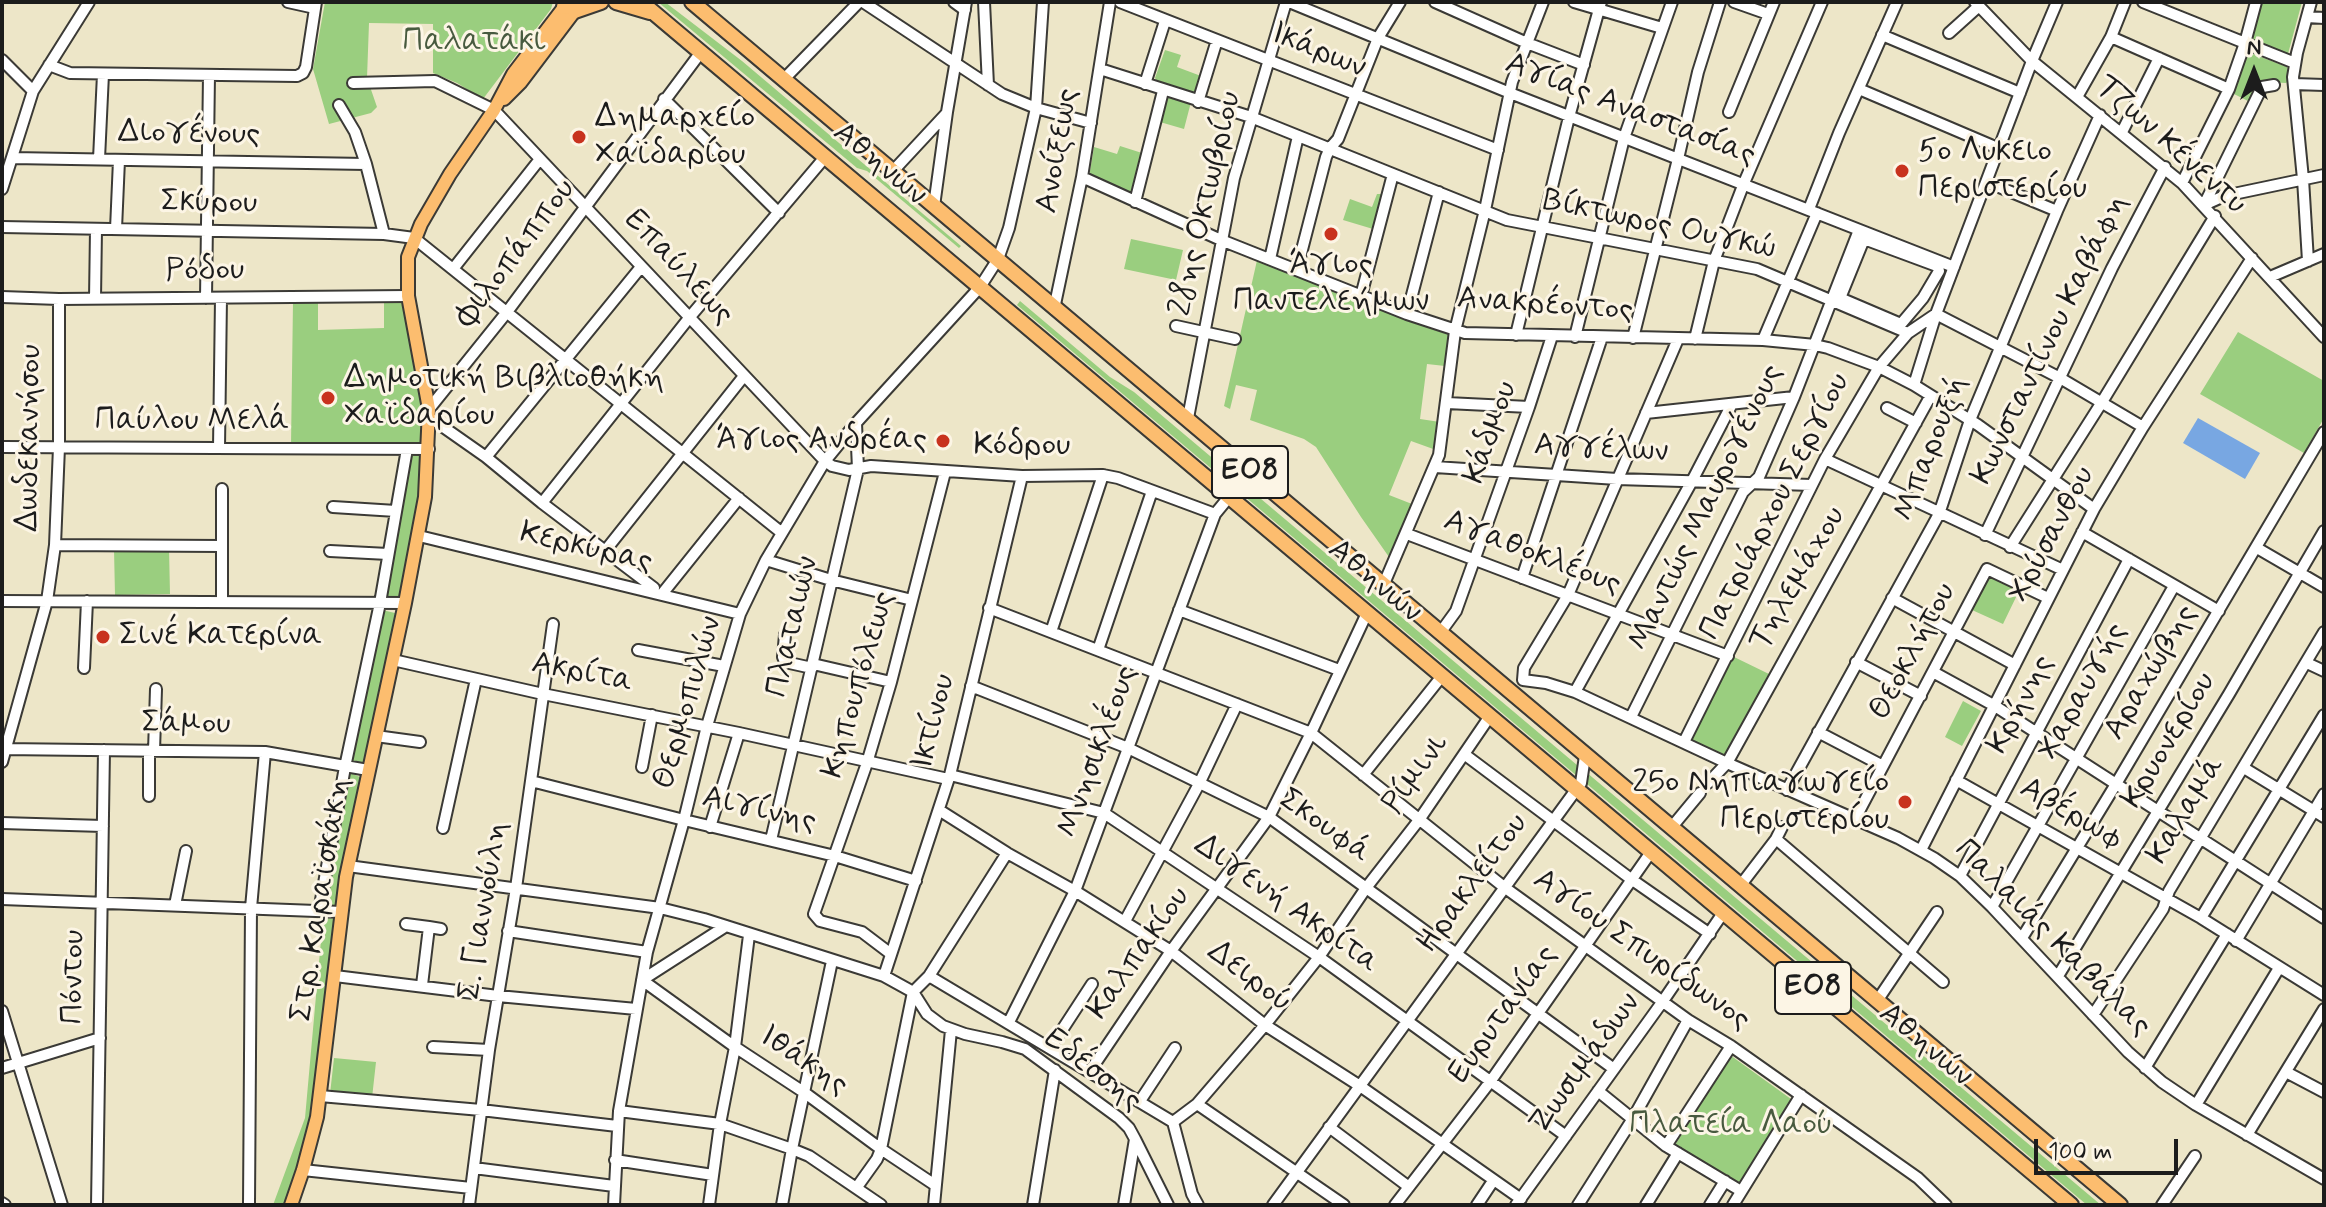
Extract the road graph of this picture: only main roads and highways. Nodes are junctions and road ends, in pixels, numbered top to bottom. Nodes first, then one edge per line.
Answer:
1 (601, 2) edge
2 (616, 2) edge
3 (641, 2) edge
4 (692, 2) edge
5 (571, 5) edge
6 (655, 14) junction
7 (292, 1205) edge
8 (2071, 1205) edge
9 (2120, 1205) edge

1 - 5 highway
2 - 6 highway
3 - 6 highway, Αθηνών / ΕΟ8
4 - 9 highway, Αθηνών / ΕΟ8
5 - 7 main road, Στρ. Καραϊσκάκη
6 - 8 highway, Αθηνών / ΕΟ8

